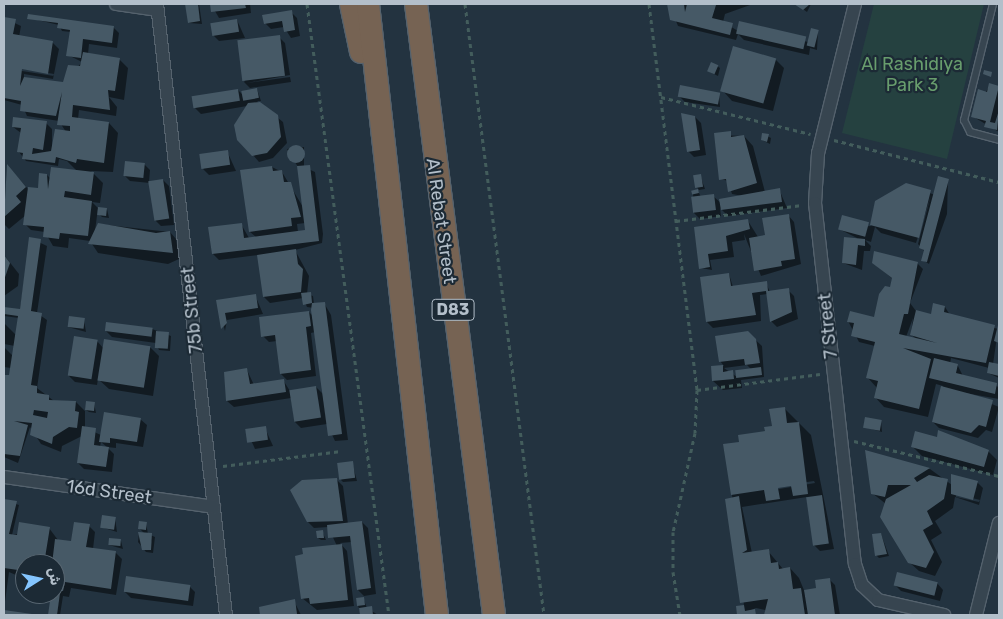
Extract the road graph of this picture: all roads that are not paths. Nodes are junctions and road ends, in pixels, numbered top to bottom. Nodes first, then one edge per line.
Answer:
1 (116, 4) edge
2 (351, 4) edge
3 (368, 4) edge
4 (416, 4) edge
5 (855, 4) edge
6 (992, 4) edge
7 (158, 7) edge
8 (999, 140) edge
9 (385, 156) junction
10 (4, 477) edge
11 (214, 507) junction
12 (999, 523) edge
13 (921, 614) edge
14 (226, 615) edge
15 (437, 615) edge
16 (494, 615) edge
17 (944, 615) edge
18 (976, 615) edge

1 - 7 street
2 - 9 highway
3 - 9 highway
4 - 16 highway, Al Rebat Street / D83
5 - 13 street, 7 Street
6 - 8 lane
7 - 11 street, 75b Street
9 - 15 highway
10 - 11 street, 16d Street
11 - 14 street, 75b Street
12 - 18 street
13 - 17 street, 7 Street

